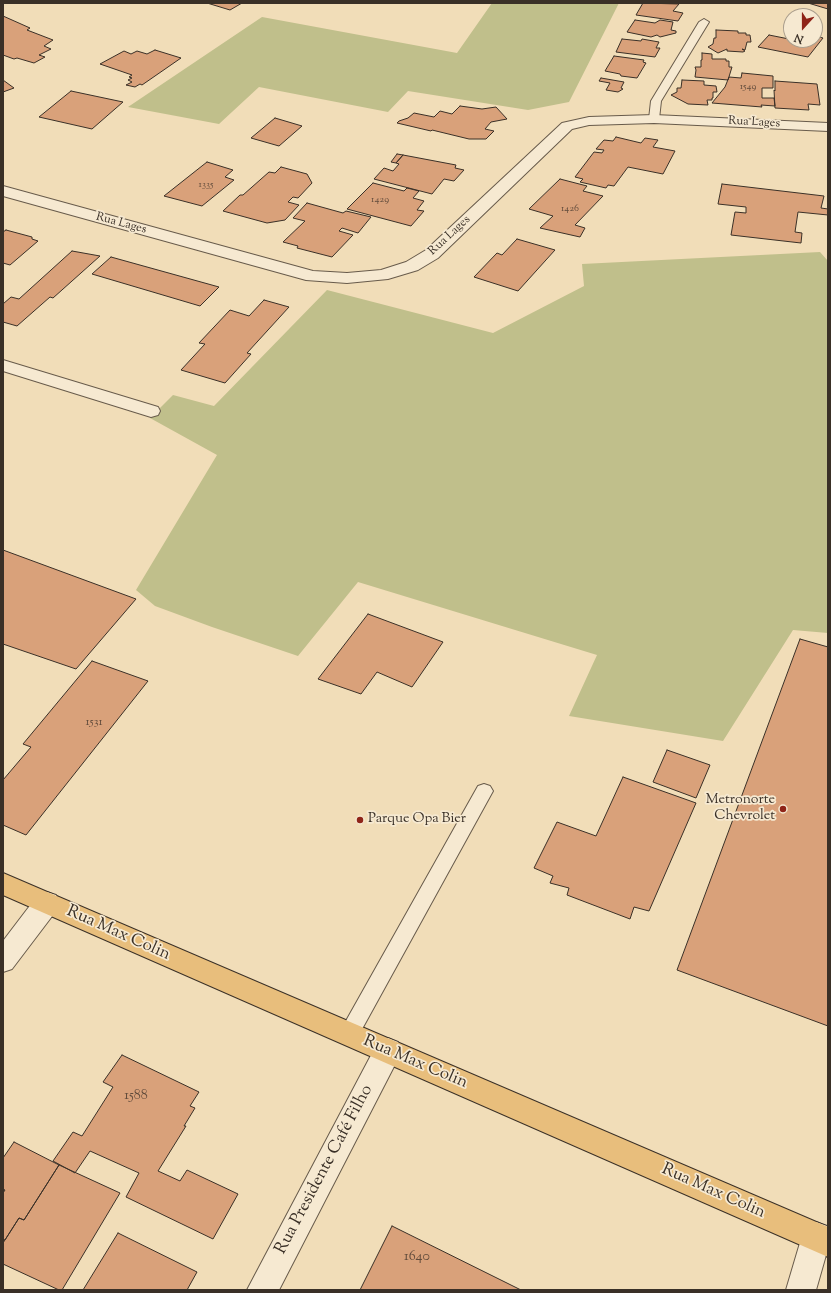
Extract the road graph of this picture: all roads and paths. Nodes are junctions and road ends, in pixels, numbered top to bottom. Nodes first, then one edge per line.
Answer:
1 (704, 22) dead end
2 (654, 119) junction
3 (828, 127) edge
4 (3, 192) edge
5 (3, 366) edge
6 (151, 411) dead end
7 (484, 791) dead end
8 (3, 884) edge
9 (47, 903) junction
10 (3, 961) edge
11 (349, 1034) junction
12 (388, 1051) junction
13 (822, 1239) edge
14 (262, 1290) edge
15 (801, 1290) edge

1 - 2 lane
2 - 3 street, Rua Lages
2 - 4 street, Rua Lages
5 - 6 street
7 - 11 lane
8 - 9 main road, Rua Max Colin
9 - 10 street
9 - 11 main road, Rua Max Colin
11 - 12 main road, Rua Max Colin
12 - 13 main road, Rua Max Colin
12 - 14 street, Rua Presidente Café Filho
13 - 15 street

